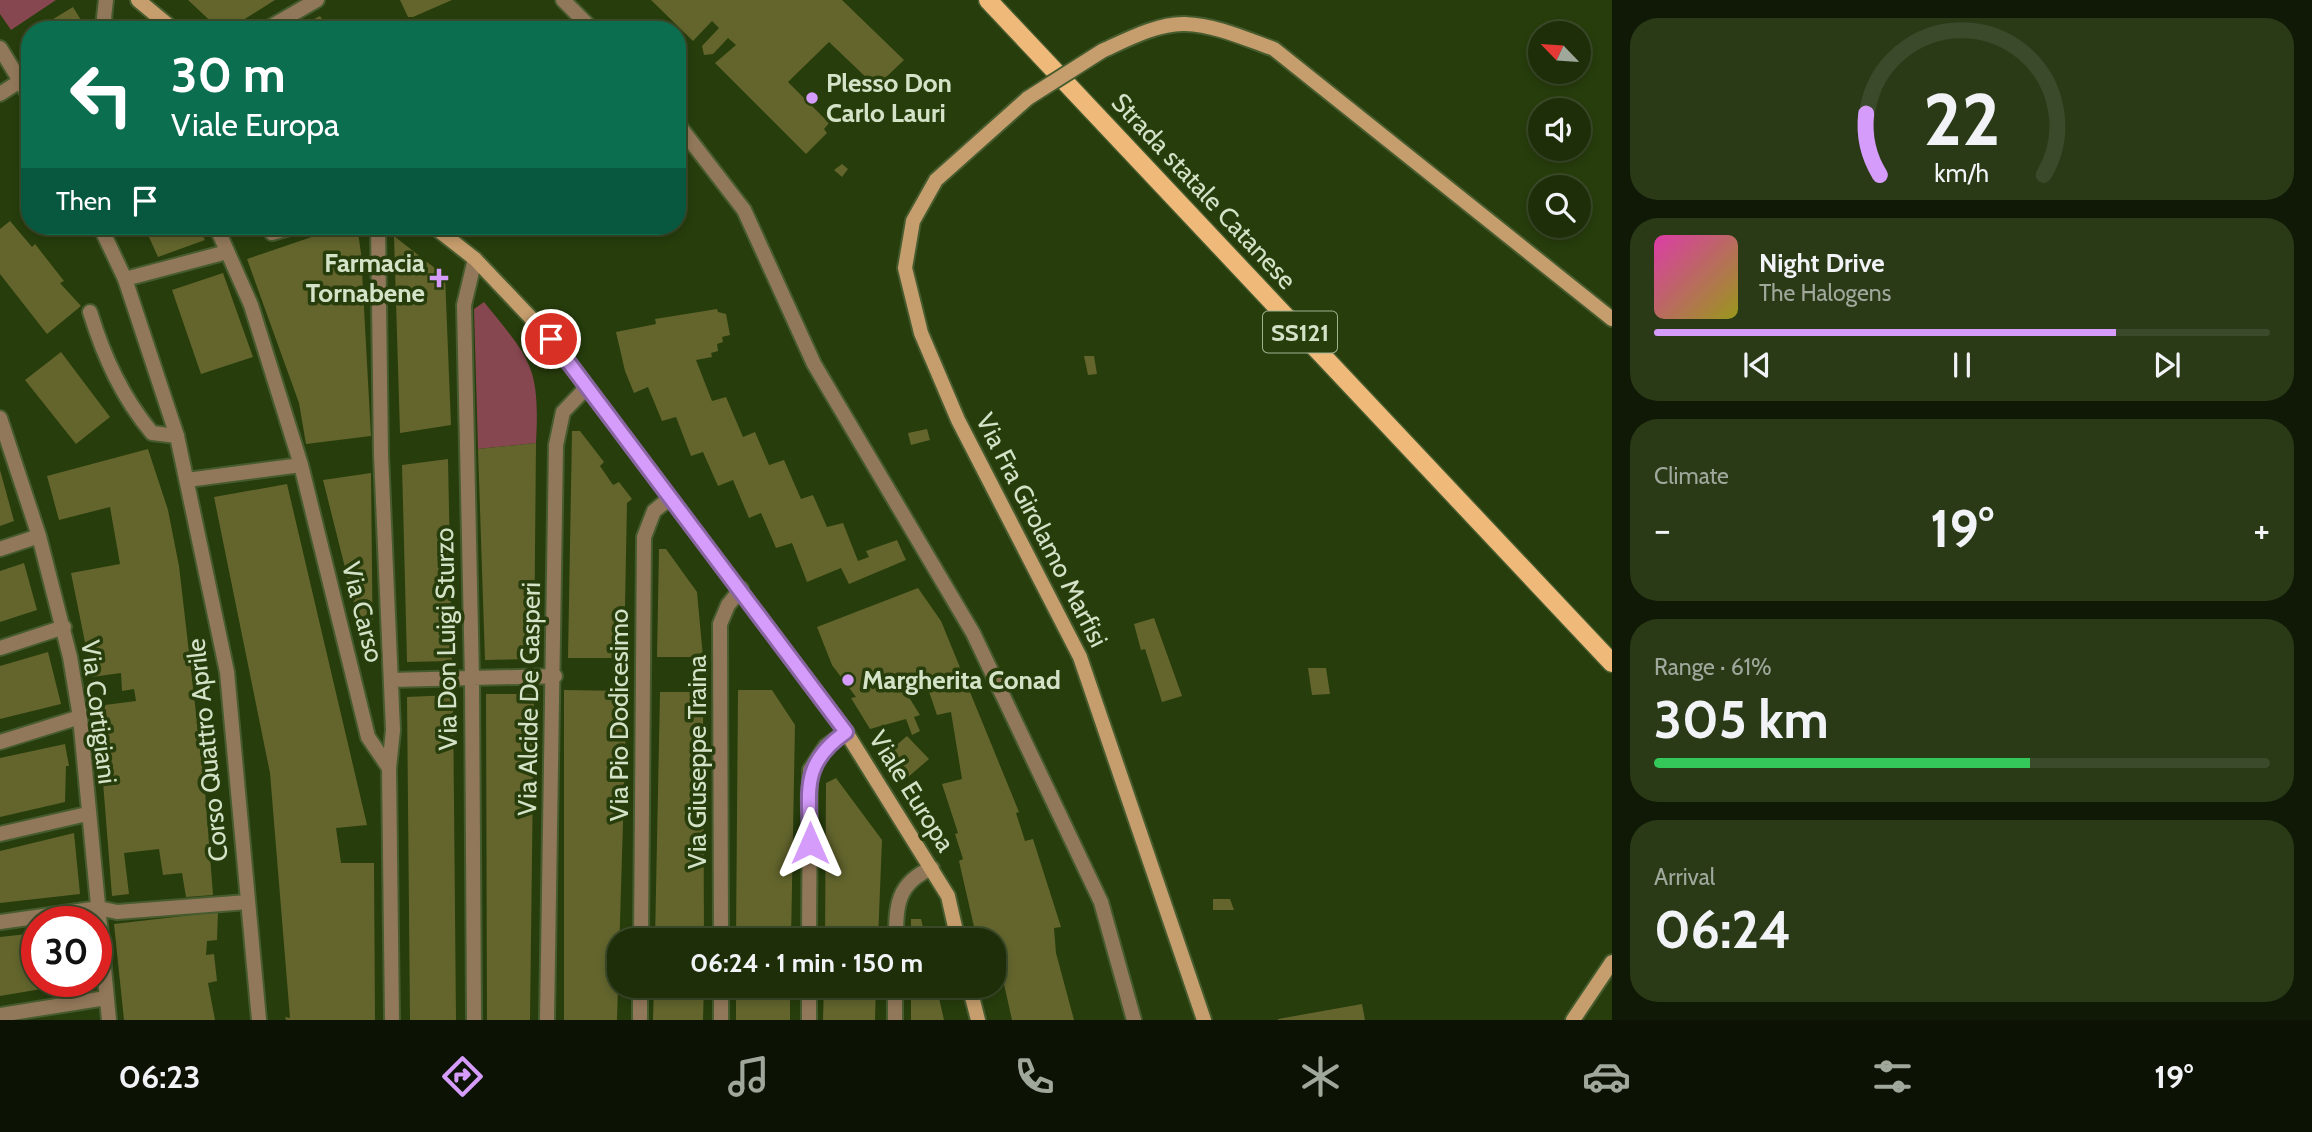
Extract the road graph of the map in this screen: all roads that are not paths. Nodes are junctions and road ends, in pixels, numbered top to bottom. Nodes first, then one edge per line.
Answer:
1 (106, 0) edge
2 (138, 0) edge
3 (564, 0) edge
4 (988, 0) edge
5 (313, 1) edge
6 (105, 21) edge
7 (163, 21) edge
8 (280, 21) edge
9 (584, 21) edge
10 (0, 48) edge
11 (20, 81) joint
12 (0, 94) edge
13 (686, 136) edge
14 (104, 235) edge
15 (220, 235) edge
16 (378, 235) edge
17 (444, 235) edge
18 (227, 252) junction
19 (475, 259) junction
20 (125, 279) junction
21 (90, 313) dead end
22 (1612, 320) edge
23 (586, 388) junction
24 (0, 418) edge
25 (177, 436) junction
26 (6, 449) edge
27 (302, 465) junction
28 (187, 480) junction
29 (669, 499) junction
30 (38, 536) junction
31 (0, 549) edge
32 (741, 589) junction
33 (64, 627) junction
34 (0, 648) edge
35 (1612, 663) edge
36 (555, 676) junction
37 (472, 679) junction
38 (391, 680) junction
39 (80, 717) junction
40 (846, 732) junction
41 (0, 742) edge
42 (389, 768) junction
43 (87, 814) junction
44 (0, 834) edge
45 (932, 868) junction
46 (248, 902) junction
47 (99, 906) edge
48 (112, 911) edge
49 (21, 919) edge
50 (0, 922) edge
51 (641, 928) edge
52 (721, 928) edge
53 (809, 928) edge
54 (896, 928) edge
55 (955, 928) edge
56 (1612, 962) edge
57 (106, 998) joint
58 (640, 998) edge
59 (721, 998) edge
60 (809, 998) edge
61 (895, 998) edge
62 (973, 998) edge
63 (0, 1015) edge
64 (109, 1020) edge
65 (259, 1020) edge
66 (392, 1020) edge
67 (474, 1020) edge
68 (547, 1020) edge
69 (640, 1020) edge
70 (721, 1020) edge
71 (809, 1020) edge
72 (895, 1020) edge
73 (978, 1020) edge
74 (1134, 1020) edge
75 (1205, 1020) edge
76 (1573, 1020) edge

1 - 6 street
2 - 7 main road
3 - 9 street
4 - 35 main road, Strada statale Catanese / SS121
5 - 8 street
10 - 11 street
11 - 12 street
13 - 74 street
14 - 20 street, Corso Quattro Aprile
15 - 18 street, Via Carso
16 - 38 street
17 - 19 main road, Viale Europa
18 - 20 street
18 - 27 street, Via Carso
19 - 23 main road, Viale Europa
19 - 37 street, Via Don Luigi Sturzo
20 - 25 street, Corso Quattro Aprile
21 - 25 street
22 - 75 main road, Via Fra Girolamo Marfisi, bridge
23 - 29 main road, Viale Europa
23 - 36 street, Via Alcide De Gasperi
24 - 26 street, Via Cortigiani
25 - 28 street, Corso Quattro Aprile
26 - 30 street, Via Cortigiani
27 - 28 street
27 - 42 street, Via Carso
28 - 46 street, Corso Quattro Aprile
29 - 32 main road, Viale Europa
29 - 51 street, Via Pio Dodicesimo
30 - 31 street
30 - 33 street, Via Cortigiani
32 - 40 main road, Viale Europa
32 - 52 street, Via Giuseppe Traina
33 - 34 street
33 - 39 street, Via Cortigiani
36 - 37 street
36 - 68 street, Via Alcide De Gasperi
37 - 38 street
37 - 67 street, Via Don Luigi Sturzo
38 - 42 street
39 - 41 street
39 - 43 street, Via Cortigiani
40 - 45 main road, Viale Europa
40 - 53 street
42 - 66 street
43 - 44 street
43 - 47 street, Via Cortigiani
45 - 54 street
45 - 55 main road, Viale Europa
46 - 48 street
46 - 65 street, Corso Quattro Aprile
49 - 50 street
56 - 76 main road
57 - 63 street
57 - 64 street, Via Cortigiani
58 - 69 street
59 - 70 street
60 - 71 street
61 - 72 street
62 - 73 main road

